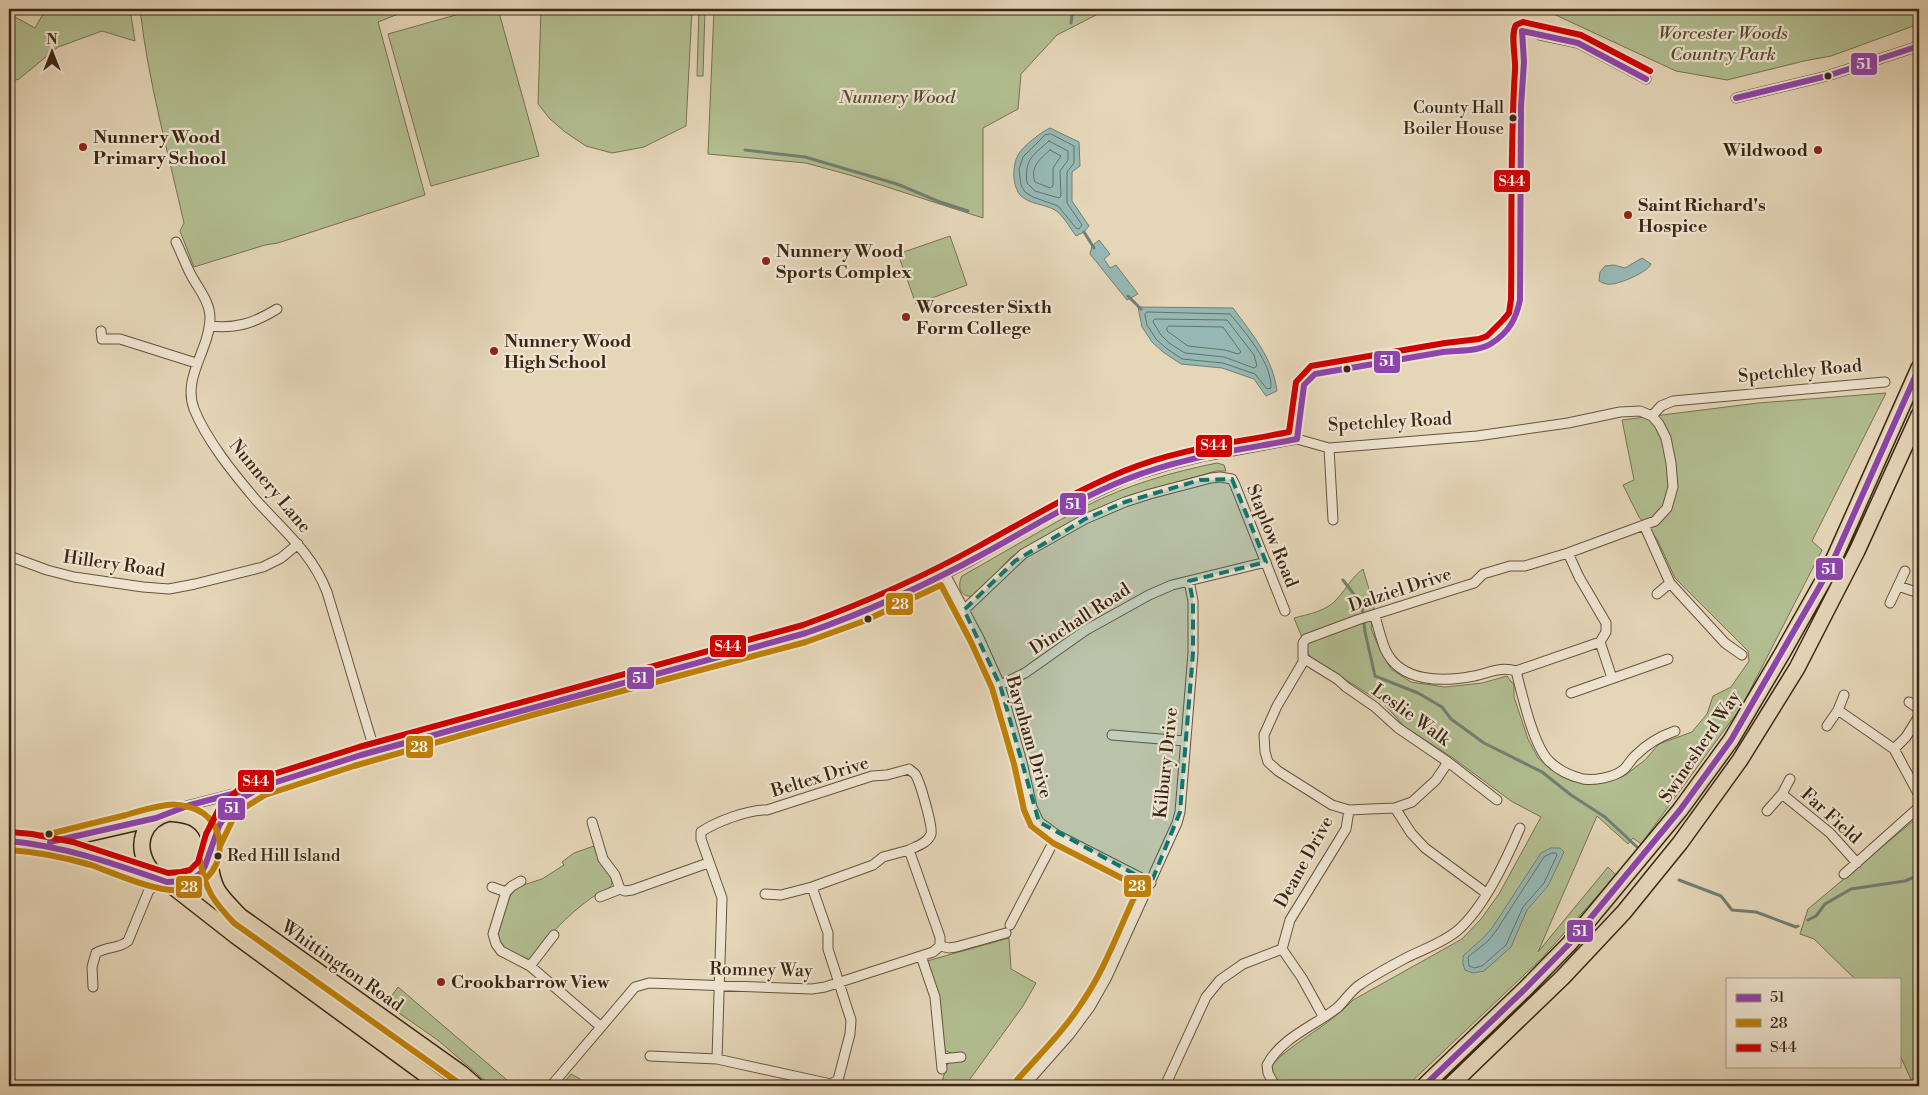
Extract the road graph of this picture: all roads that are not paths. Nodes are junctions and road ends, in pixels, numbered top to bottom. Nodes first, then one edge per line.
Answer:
1 (1540, 35) dead end
2 (1919, 46) edge
3 (1646, 80) dead end
4 (1736, 98) dead end
5 (176, 242) dead end
6 (278, 309) dead end
7 (209, 326) junction
8 (101, 331) dead end
9 (196, 363) junction
10 (1919, 368) edge
11 (1885, 382) dead end
12 (1919, 415) edge
13 (1652, 416) junction
14 (1919, 426) edge
15 (1908, 440) junction
16 (1330, 448) junction
17 (1334, 520) dead end
18 (1644, 525) junction
19 (298, 544) junction
20 (1568, 553) junction
21 (9, 556) edge
22 (1266, 562) junction
23 (1905, 571) dead end
24 (945, 574) junction
25 (1189, 581) junction
26 (1670, 583) junction
27 (1898, 586) junction
28 (1919, 593) edge
29 (1657, 594) dead end
30 (1890, 603) dead end
31 (964, 610) junction
32 (1285, 611) dead end
33 (1372, 616) junction
34 (1600, 642) junction
35 (1742, 655) dead end
36 (1303, 658) junction
37 (1668, 659) dead end
38 (1516, 671) junction
39 (1612, 678) junction
40 (1000, 685) junction
41 (1571, 693) dead end
42 (1844, 695) dead end
43 (1909, 702) dead end
44 (1919, 709) edge
45 (1838, 710) junction
46 (1919, 716) edge
47 (1827, 726) dead end
48 (1675, 731) dead end
49 (1112, 735) dead end
50 (1185, 741) junction
51 (1894, 749) junction
52 (375, 752) junction
53 (1448, 762) junction
54 (1790, 779) dead end
55 (260, 787) junction
56 (1782, 794) junction
57 (1919, 795) edge
58 (1497, 800) dead end
59 (1919, 807) edge
60 (1395, 808) junction
61 (1349, 810) junction
62 (1767, 811) dead end
63 (163, 816) junction
64 (592, 822) dead end
65 (1520, 828) dead end
66 (91, 833) junction
67 (1057, 835) junction
68 (9, 841) edge
69 (212, 843) junction
70 (43, 844) junction
71 (909, 850) junction
72 (92, 856) junction
73 (209, 859) junction
74 (708, 863) junction
75 (1857, 863) junction
76 (1844, 874) dead end
77 (163, 880) junction
78 (521, 881) dead end
79 (1150, 883) junction
80 (492, 887) dead end
81 (812, 887) junction
82 (620, 889) junction
83 (506, 892) junction
84 (1486, 893) junction
85 (765, 894) dead end
86 (600, 897) dead end
87 (554, 935) dead end
88 (940, 946) junction
89 (1282, 949) junction
90 (921, 956) junction
91 (530, 966) junction
92 (840, 983) junction
93 (719, 986) junction
94 (93, 988) dead end
95 (1324, 1016) junction
96 (600, 1026) junction
97 (650, 1056) dead end
98 (961, 1057) dead end
99 (941, 1058) junction
100 (717, 1059) junction
101 (942, 1070) dead end
102 (836, 1085) edge
103 (440, 1086) edge
104 (476, 1086) edge
105 (551, 1086) edge
106 (1024, 1086) edge
107 (1165, 1086) edge
108 (1275, 1086) edge
109 (1424, 1086) edge
110 (1450, 1086) edge

1 - 3 street
2 - 4 street
5 - 7 street, Nunnery Lane
6 - 7 street
7 - 9 street, Nunnery Lane
8 - 9 street
9 - 19 street, Nunnery Lane
10 - 109 main road, Swinesherd Way
11 - 13 street, Spetchley Road
12 - 15 main road
13 - 16 street, Spetchley Road
13 - 18 street, Dalziel Drive
14 - 15 main road
15 - 110 main road
16 - 17 street
16 - 24 street, Spetchley Road
18 - 20 street, Dalziel Drive
18 - 26 street
19 - 21 street, Hillery Road
19 - 52 street, Nunnery Lane
20 - 33 street, Dalziel Drive
20 - 34 street
22 - 25 street, Dinchall Road
22 - 31 street, Staplow Road
22 - 32 street, Staplow Road
23 - 27 street
24 - 31 street, Baynham Drive
24 - 52 street, Spetchley Road
25 - 40 street, Dinchall Road
25 - 50 street, Kilbury Drive
26 - 29 street
26 - 35 street
27 - 28 street
27 - 30 street
31 - 40 street, Baynham Drive
33 - 36 street, Dalziel Drive
33 - 38 street
34 - 38 street
34 - 39 street
36 - 53 street, Leslie Walk
36 - 61 street, Dalziel Drive
37 - 39 street
38 - 48 street
39 - 41 street
40 - 67 street, Baynham Drive
42 - 45 street
43 - 44 street
45 - 47 street
45 - 51 street
46 - 51 street
49 - 50 street
50 - 79 street, Kilbury Drive
51 - 57 street
52 - 55 street, Spetchley Road
53 - 58 street, Leslie Walk
53 - 60 street, Dalziel Drive
54 - 56 street, Far Field
55 - 63 street, Spetchley Road
55 - 69 street, Spetchley Road
56 - 62 street, Far Field
56 - 75 street, Far Field
59 - 75 street
60 - 61 street, Dalziel Drive
60 - 84 street
61 - 89 street, Deane Drive
63 - 66 main road, Spetchley Road
63 - 69 main road
63 - 77 main road
64 - 82 street
65 - 84 street
66 - 70 main road, Spetchley Road
66 - 72 main road
67 - 79 street, Baynham Drive
67 - 88 street, Romney Way
68 - 70 main road
69 - 73 main road
70 - 72 main road
71 - 74 street, Beltex Drive
71 - 81 street
71 - 88 street
72 - 77 main road
73 - 77 main road
73 - 104 main road, Whittington Road
74 - 82 street
74 - 93 street, Beltex Drive
75 - 76 street
77 - 94 street
77 - 103 main road, Whittington Road
78 - 83 street
79 - 106 street, Kilbury Drive
80 - 83 street
81 - 85 street
81 - 92 street
82 - 86 street
83 - 91 street
84 - 95 street
87 - 91 street
88 - 90 street, Romney Way
89 - 95 street
89 - 107 street
90 - 92 street, Romney Way
90 - 99 street
91 - 96 street
92 - 93 street, Romney Way
92 - 102 street
93 - 96 street, Romney Way
93 - 100 street, Beltex Drive
95 - 108 street
96 - 105 street, Romney Way
97 - 100 street
98 - 99 street
99 - 101 street
100 - 102 street

